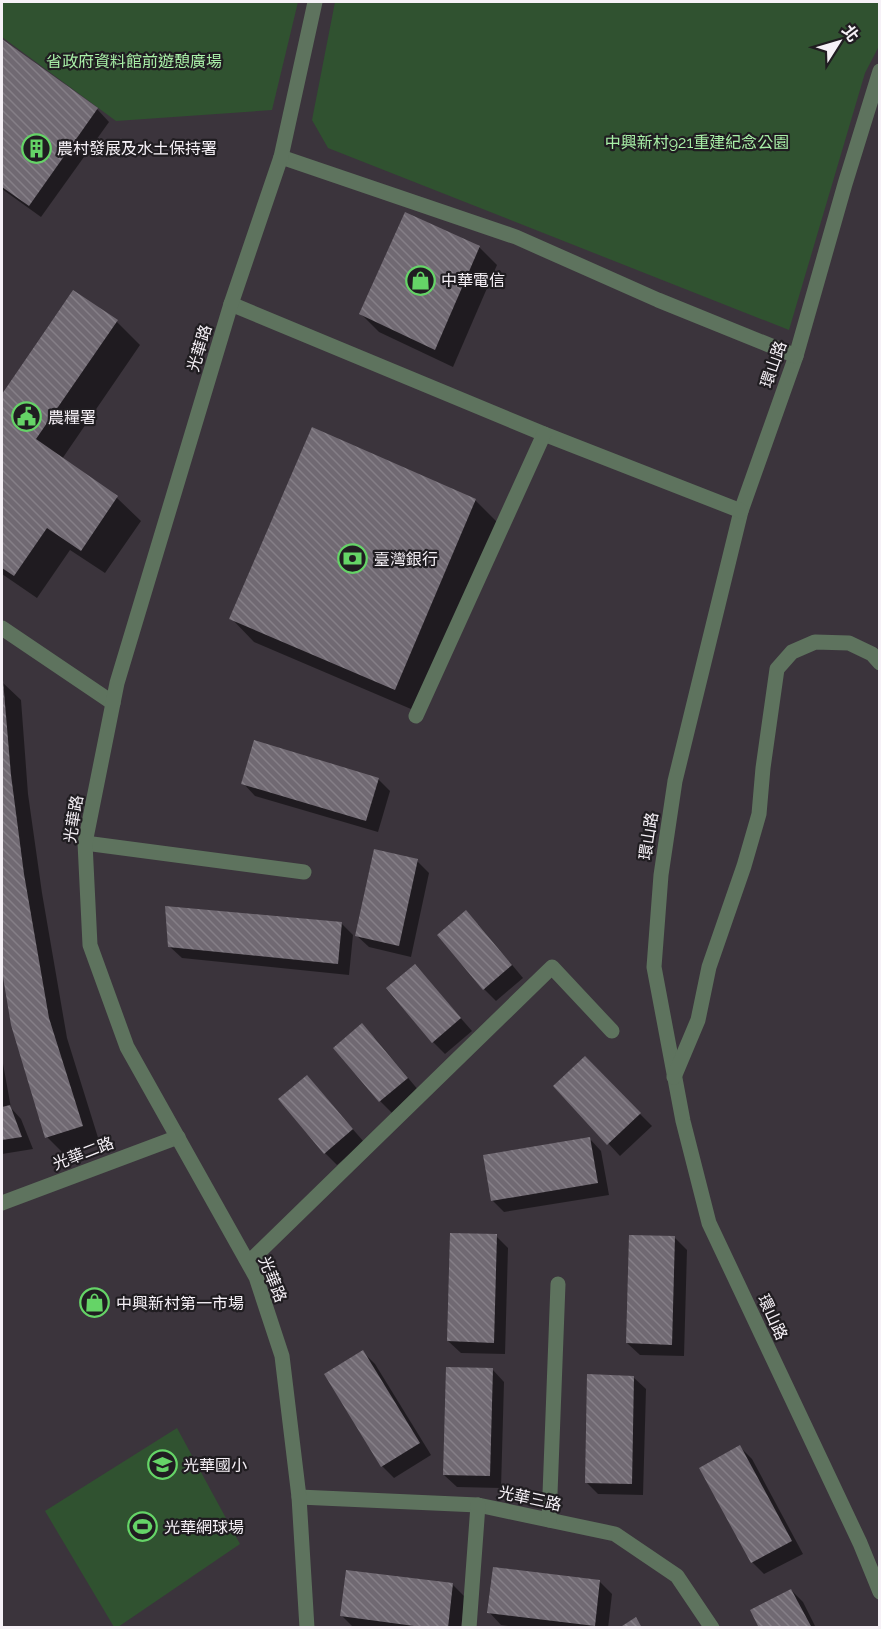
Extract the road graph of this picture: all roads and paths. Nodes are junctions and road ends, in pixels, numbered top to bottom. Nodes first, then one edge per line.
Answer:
1 (315, 2) edge
2 (879, 71) edge
3 (281, 157) junction
4 (231, 304) junction
5 (796, 356) junction
6 (544, 434) junction
7 (741, 511) junction
8 (2, 628) edge
9 (879, 663) edge
10 (113, 703) junction
11 (416, 716) dead end
12 (85, 843) junction
13 (304, 872) dead end
14 (612, 1031) dead end
15 (674, 1077) junction
16 (178, 1137) junction
17 (2, 1203) edge
18 (249, 1263) junction
19 (558, 1284) dead end
20 (299, 1497) junction
21 (478, 1505) junction
22 (549, 1520) junction
23 (879, 1592) edge
24 (307, 1628) edge
25 (469, 1628) edge
26 (712, 1628) edge

1 - 3 street, 光華路
2 - 5 street, 環山路
3 - 4 street, 光華路
3 - 5 street
4 - 6 street
4 - 10 street, 光華路
5 - 7 street, 環山路
6 - 7 street
6 - 11 street
7 - 15 street, 環山路
8 - 10 street
9 - 15 street
10 - 12 street, 光華路
12 - 13 street
12 - 16 street, 光華路
14 - 18 street
15 - 23 street, 環山路
16 - 17 street, 光華二路
16 - 18 street, 光華路
18 - 20 street, 光華路
19 - 22 street
20 - 21 street, 光華三路
20 - 24 street, 光華路
21 - 22 street, 光華三路
21 - 25 street
22 - 26 street, 光華三路

